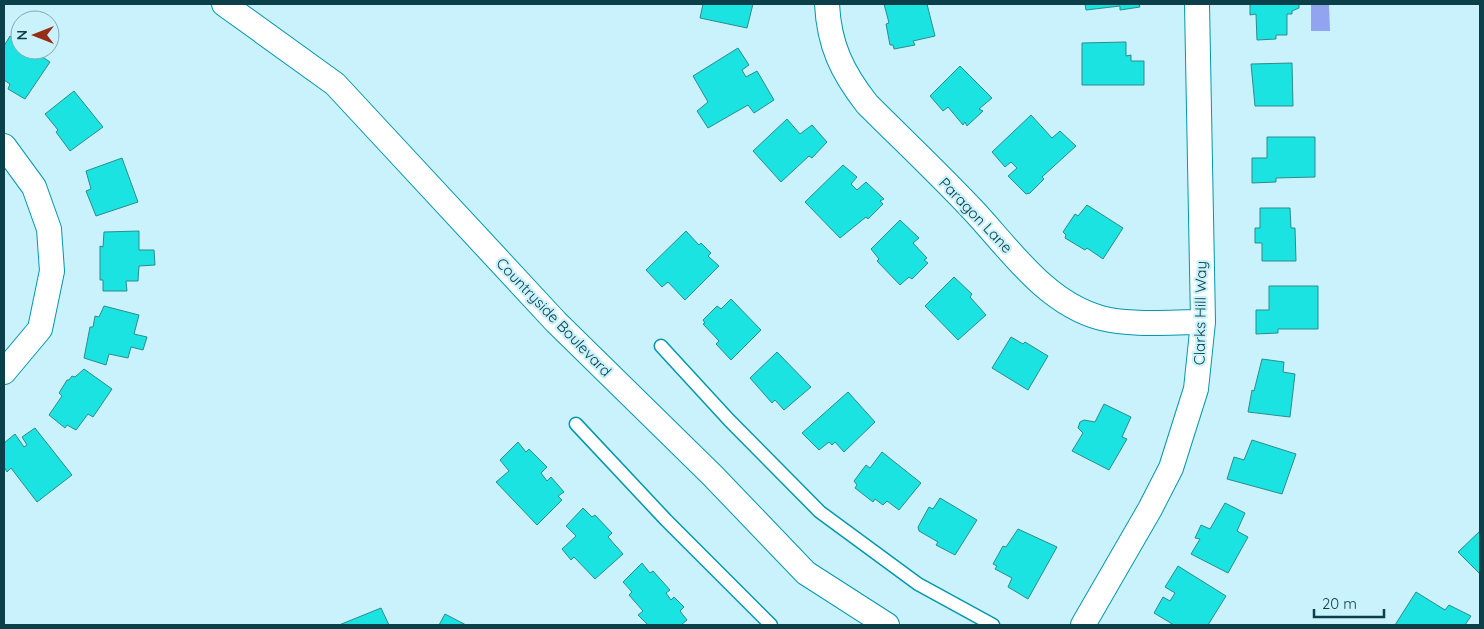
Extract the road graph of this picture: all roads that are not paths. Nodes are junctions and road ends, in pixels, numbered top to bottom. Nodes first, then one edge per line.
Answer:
1 (224, 4) edge
2 (827, 4) edge
3 (1197, 4) edge
4 (4, 146) edge
5 (1203, 322) junction
6 (660, 346) dead end
7 (4, 372) edge
8 (576, 424) dead end
9 (771, 625) edge
10 (887, 625) edge
11 (993, 625) edge
12 (1083, 625) edge

1 - 10 street, Countryside Boulevard
2 - 5 street, Paragon Lane
3 - 5 street, Clarks Hill Way
4 - 7 street
5 - 12 street, Clarks Hill Way
6 - 11 lane
8 - 9 lane

